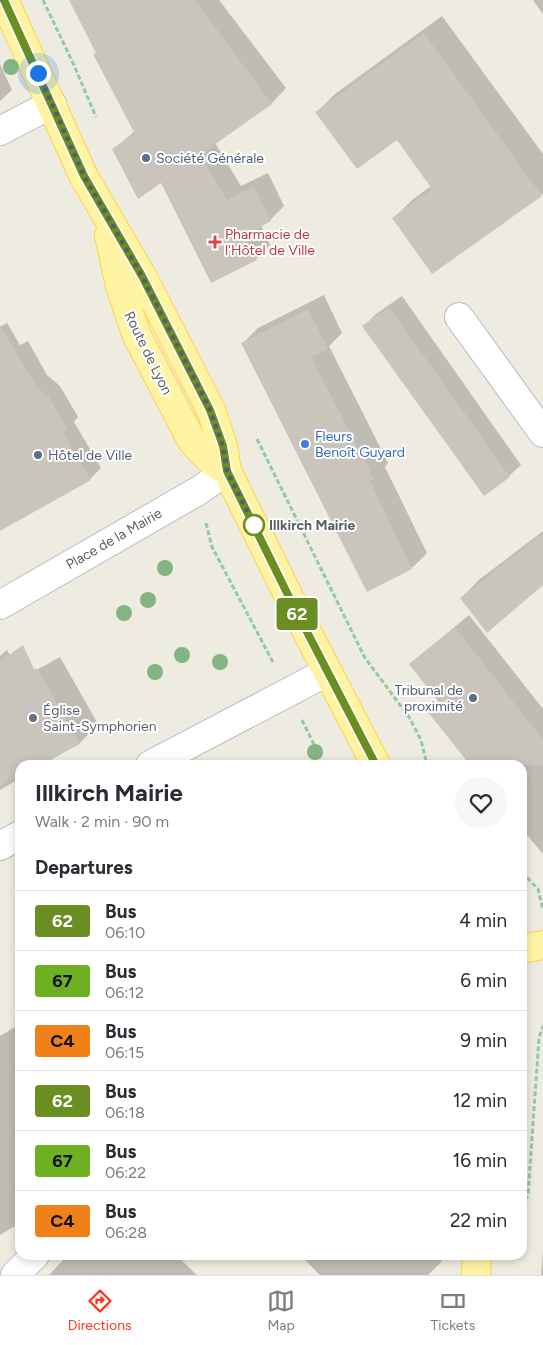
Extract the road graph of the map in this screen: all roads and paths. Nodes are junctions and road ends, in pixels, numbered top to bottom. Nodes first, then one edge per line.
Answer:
1 (4, 0) edge
2 (52, 104) junction
3 (0, 131) edge
4 (459, 317) dead end
5 (543, 433) edge
6 (227, 471) junction
7 (0, 605) edge
8 (365, 658) dead end
9 (327, 672) junction
10 (288, 692) junction
11 (159, 760) edge
12 (322, 760) edge
13 (373, 760) edge
14 (426, 760) edge
15 (15, 838) edge
16 (0, 846) edge
17 (527, 877) edge
18 (543, 910) edge
19 (543, 945) edge
20 (527, 948) edge
21 (543, 1026) edge
22 (527, 1197) edge
23 (30, 1260) edge
24 (477, 1260) edge
25 (15, 1275) edge
26 (476, 1275) edge

1 - 2 main road
2 - 3 street
2 - 6 main road
4 - 5 street
6 - 7 street, Place de la Mairie
6 - 9 main road
8 - 14 path
9 - 10 street
9 - 13 main road
10 - 11 street
10 - 12 path
15 - 16 street
17 - 18 path
19 - 20 main road
21 - 22 path
23 - 25 street
24 - 26 main road

